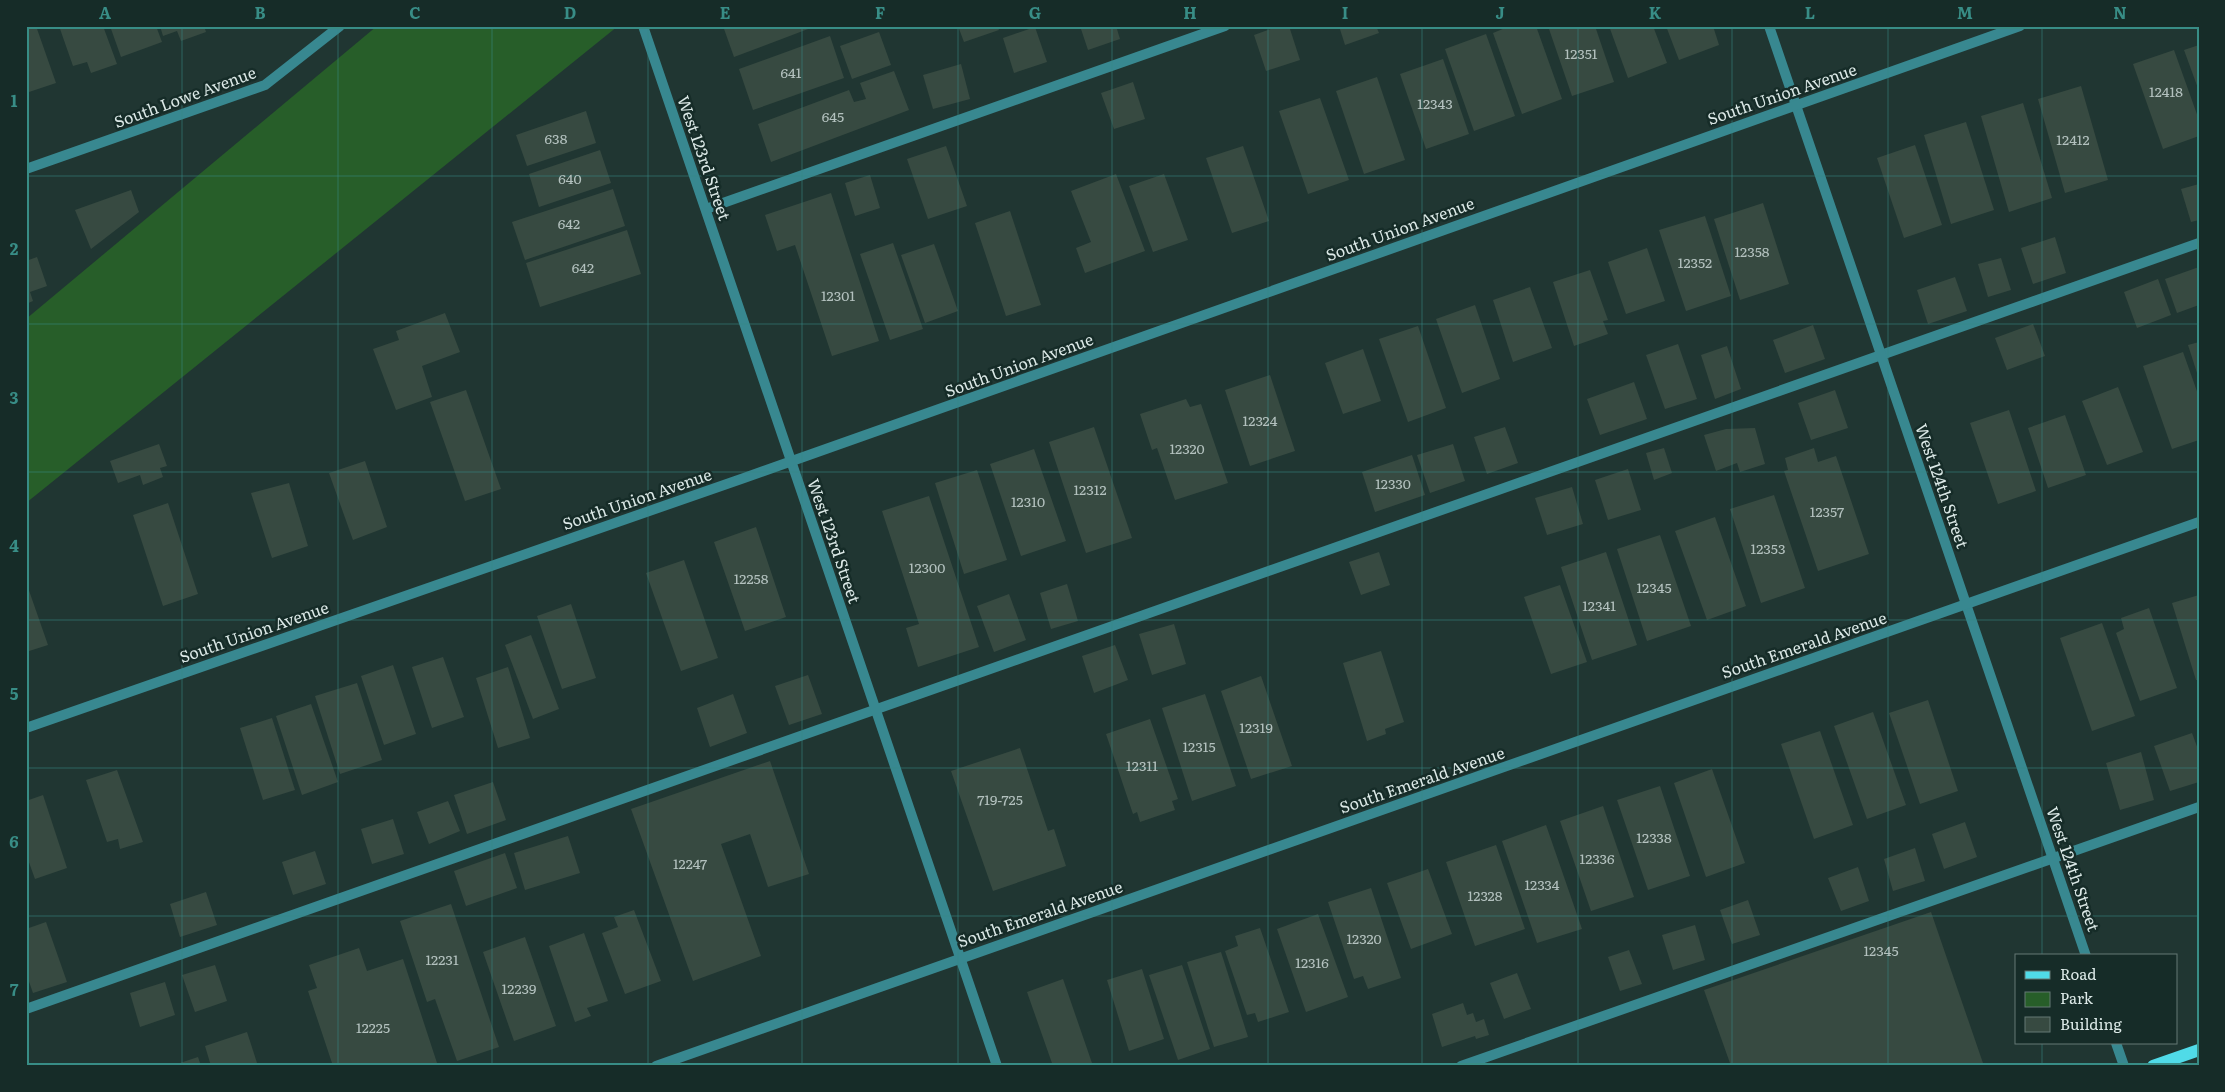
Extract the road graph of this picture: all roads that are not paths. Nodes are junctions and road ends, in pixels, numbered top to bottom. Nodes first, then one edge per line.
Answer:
1 (340, 26) edge
2 (1225, 26) edge
3 (1769, 26) edge
4 (2020, 26) edge
5 (647, 28) edge
6 (1796, 105) junction
7 (26, 169) edge
8 (706, 209) junction
9 (2199, 242) edge
10 (1881, 354) junction
11 (791, 461) junction
12 (2199, 522) edge
13 (1967, 604) junction
14 (876, 710) junction
15 (26, 728) edge
16 (2199, 807) edge
17 (2053, 858) junction
18 (2085, 954) edge
19 (961, 958) junction
20 (26, 1009) edge
21 (2116, 1044) edge
22 (2199, 1050) edge
23 (656, 1066) edge
24 (997, 1066) edge
25 (1461, 1066) edge
26 (2124, 1066) edge
27 (2154, 1066) edge

1 - 7 street, South Lowe Avenue
2 - 8 street
3 - 6 street, West 124th Street
4 - 6 street, South Union Avenue
5 - 8 street, West 123rd Street
6 - 10 street, West 124th Street
6 - 11 street, South Union Avenue
8 - 11 street, West 123rd Street
9 - 10 street
10 - 13 street, West 124th Street
10 - 14 street
11 - 14 street, West 123rd Street
11 - 15 street, South Union Avenue
12 - 13 street, South Emerald Avenue
13 - 17 street, West 124th Street
13 - 19 street, South Emerald Avenue
14 - 19 street, West 123rd Street
14 - 20 street
16 - 17 street
17 - 18 street, West 124th Street
17 - 25 street
19 - 23 street, South Emerald Avenue
19 - 24 street, West 123rd Street
21 - 26 street
22 - 27 main road

